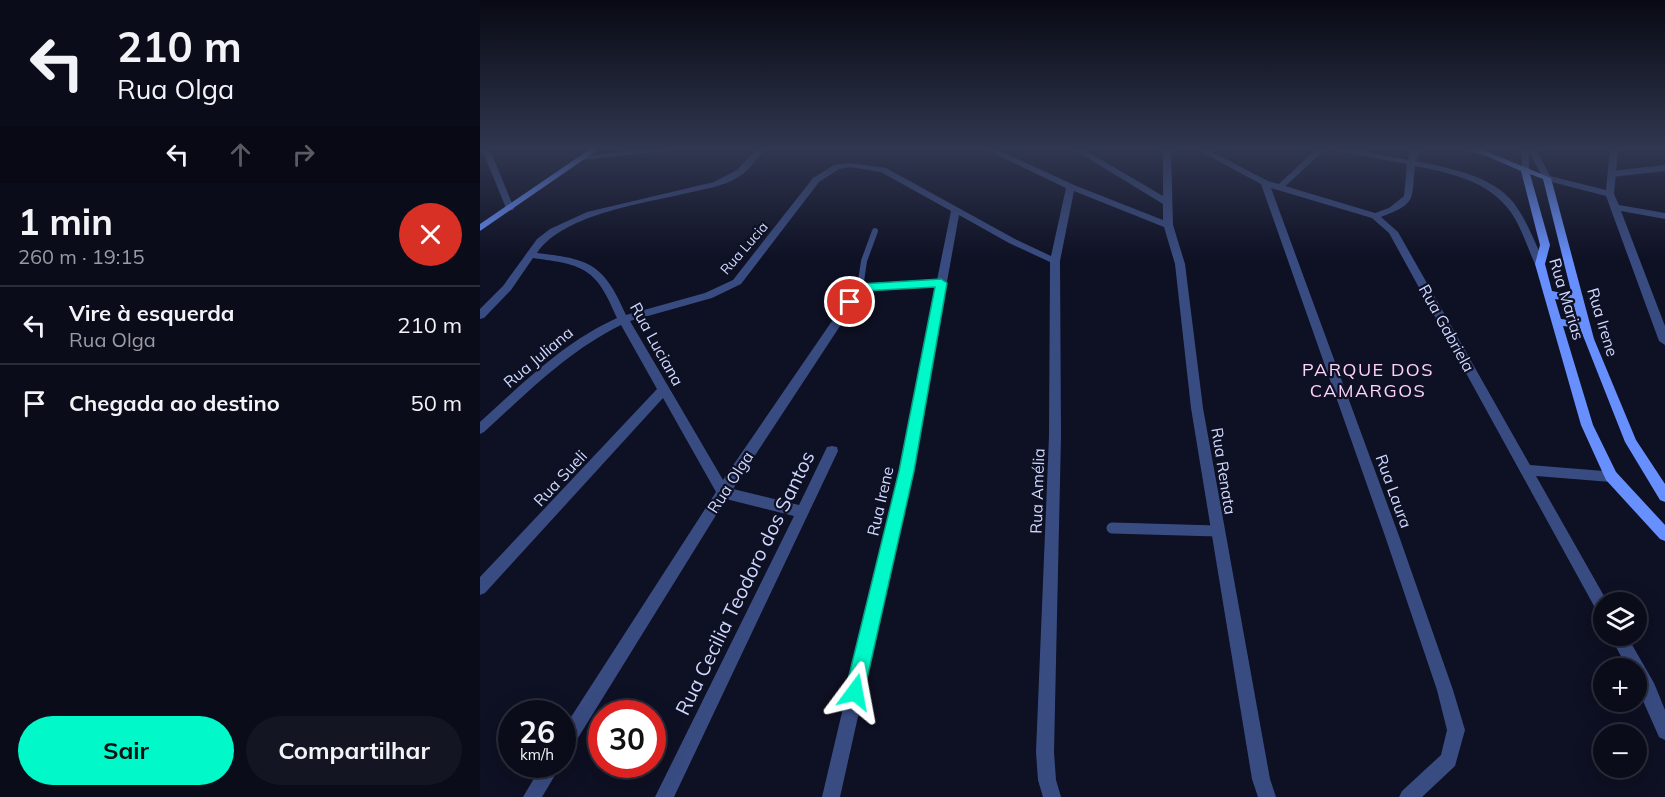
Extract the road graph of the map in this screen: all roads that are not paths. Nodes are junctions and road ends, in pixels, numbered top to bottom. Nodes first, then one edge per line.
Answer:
1 (500, 186) edge
2 (542, 186) edge
3 (708, 186) edge
4 (811, 186) edge
5 (911, 186) edge
6 (1140, 186) edge
7 (1168, 186) edge
8 (1266, 186) edge
9 (1277, 186) edge
10 (1411, 186) edge
11 (1486, 186) edge
12 (1529, 186) edge
13 (1549, 186) edge
14 (1579, 186) edge
15 (1610, 186) edge
16 (1071, 187) joint
17 (1280, 187) joint
18 (1610, 194) junction
19 (1168, 203) junction
20 (1615, 207) junction
21 (510, 208) junction
22 (955, 211) junction
23 (1375, 216) junction
24 (1665, 216) edge
25 (1168, 225) junction
26 (480, 228) edge
27 (875, 231) dead end
28 (531, 255) junction
29 (1055, 261) junction
30 (1540, 264) junction
31 (941, 283) junction
32 (860, 288) junction
33 (1548, 294) junction
34 (1577, 299) junction
35 (480, 315) edge
36 (623, 320) junction
37 (1557, 322) junction
38 (1584, 325) junction
39 (1665, 341) edge
40 (663, 390) junction
41 (480, 429) edge
42 (832, 451) dead end
43 (1526, 470) junction
44 (1611, 476) junction
45 (723, 492) junction
46 (1665, 496) edge
47 (803, 512) junction
48 (1112, 528) dead end
49 (1217, 531) junction
50 (1665, 535) edge
51 (480, 588) edge
52 (1594, 592) edge
53 (1624, 646) edge
54 (576, 726) edge
55 (1665, 731) edge
56 (544, 778) edge
57 (532, 797) edge
58 (664, 797) edge
59 (831, 797) edge
60 (1052, 797) edge
61 (1267, 797) edge
62 (1408, 797) edge

1 - 21 street
2 - 21 street
3 - 28 street
4 - 36 street, Rua Lucia
5 - 22 street, Rua Lucia
6 - 19 street
7 - 19 street, Rua Renata
8 - 62 street, Rua Laura
9 - 17 street, Rua Gabriela
10 - 23 street
11 - 30 street, Rua Marias
12 - 30 street
13 - 34 street, Rua Irene
14 - 18 street
15 - 18 street
16 - 25 street
16 - 29 street, Rua Amélia
17 - 23 street, Rua Gabriela
18 - 20 street
19 - 25 street, Rua Renata
20 - 24 street
20 - 39 street
21 - 26 street
22 - 29 street, Rua Lucia
22 - 31 street, Rua Irene
23 - 43 street, Rua Gabriela
25 - 49 street, Rua Renata
27 - 32 lane
28 - 35 street
28 - 36 street, Rua Luciana
29 - 60 street, Rua Amélia
30 - 33 street, Rua Marias
31 - 32 street
31 - 59 street, Rua Irene
32 - 45 street, Rua Olga
33 - 34 street
33 - 37 street, Rua Marias
34 - 38 street, Rua Irene
36 - 40 street, Rua Luciana
36 - 41 street, Rua Juliana
37 - 38 street
37 - 44 street, Rua Marias
38 - 46 street, Rua Irene
40 - 45 street, Rua Luciana
40 - 51 street, Rua Sueli
42 - 47 street, Rua Cecilia Teodoro dos Santos
43 - 44 street
43 - 52 street, Rua Gabriela
44 - 50 street
45 - 47 street
45 - 54 street, Rua Olga
47 - 58 street, Rua Cecilia Teodoro dos Santos
48 - 49 lane
49 - 61 street, Rua Renata
53 - 55 street
56 - 57 street

